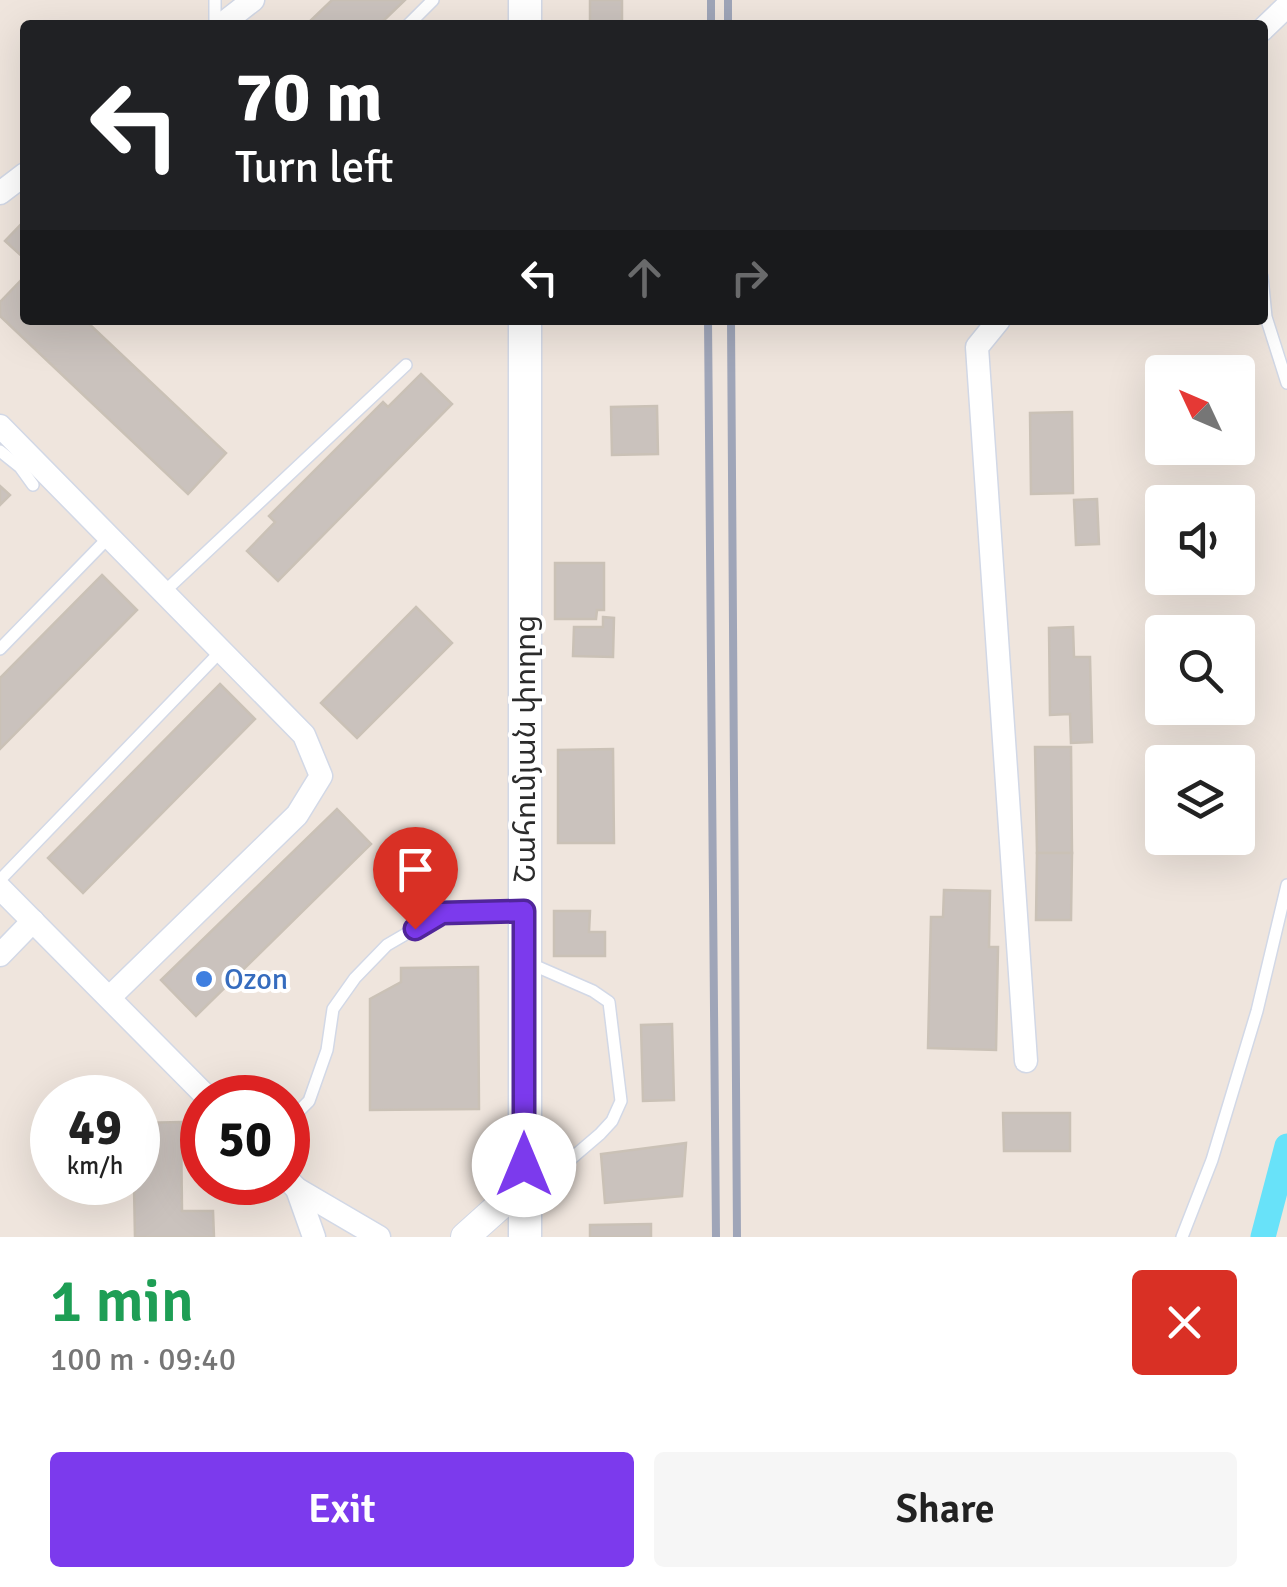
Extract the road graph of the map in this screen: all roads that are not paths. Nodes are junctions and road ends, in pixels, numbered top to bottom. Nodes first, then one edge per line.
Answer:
1 (253, 0) edge
2 (433, 0) edge
3 (1287, 6) edge
4 (225, 20) edge
5 (413, 20) edge
6 (1268, 24) edge
7 (20, 178) edge
8 (0, 193) edge
9 (1268, 323) edge
10 (524, 325) edge
11 (995, 325) edge
12 (406, 365) dead end
13 (1287, 383) edge
14 (0, 426) edge
15 (0, 451) edge
16 (33, 485) dead end
17 (109, 536) junction
18 (164, 592) junction
19 (0, 648) edge
20 (222, 651) junction
21 (0, 880) edge
22 (1287, 885) edge
23 (0, 888) edge
24 (524, 911) junction
25 (33, 921) junction
26 (0, 955) edge
27 (524, 961) junction
28 (110, 997) junction
29 (1026, 1061) dead end
30 (186, 1075) edge
31 (310, 1098) edge
32 (524, 1191) junction
33 (310, 1195) edge
34 (301, 1205) edge
35 (314, 1237) edge
36 (379, 1237) edge
37 (464, 1237) edge
38 (525, 1237) edge
39 (1182, 1237) edge

1 - 4 street
2 - 5 lane
3 - 6 street
7 - 8 street
9 - 13 lane
10 - 24 main road, Շահումյան փողոց
11 - 29 street
12 - 18 lane
14 - 17 street
15 - 16 lane
17 - 18 street
17 - 19 lane
18 - 20 street
20 - 21 lane
20 - 28 street
22 - 39 lane
23 - 25 street
24 - 27 main road, Շահումյան փողոց
24 - 31 lane
25 - 26 street
25 - 28 street
27 - 32 main road, Շահումյան փողոց
27 - 32 lane
28 - 30 street
32 - 37 street
32 - 38 main road, Շահումյան փողոց
33 - 36 street
34 - 35 street

